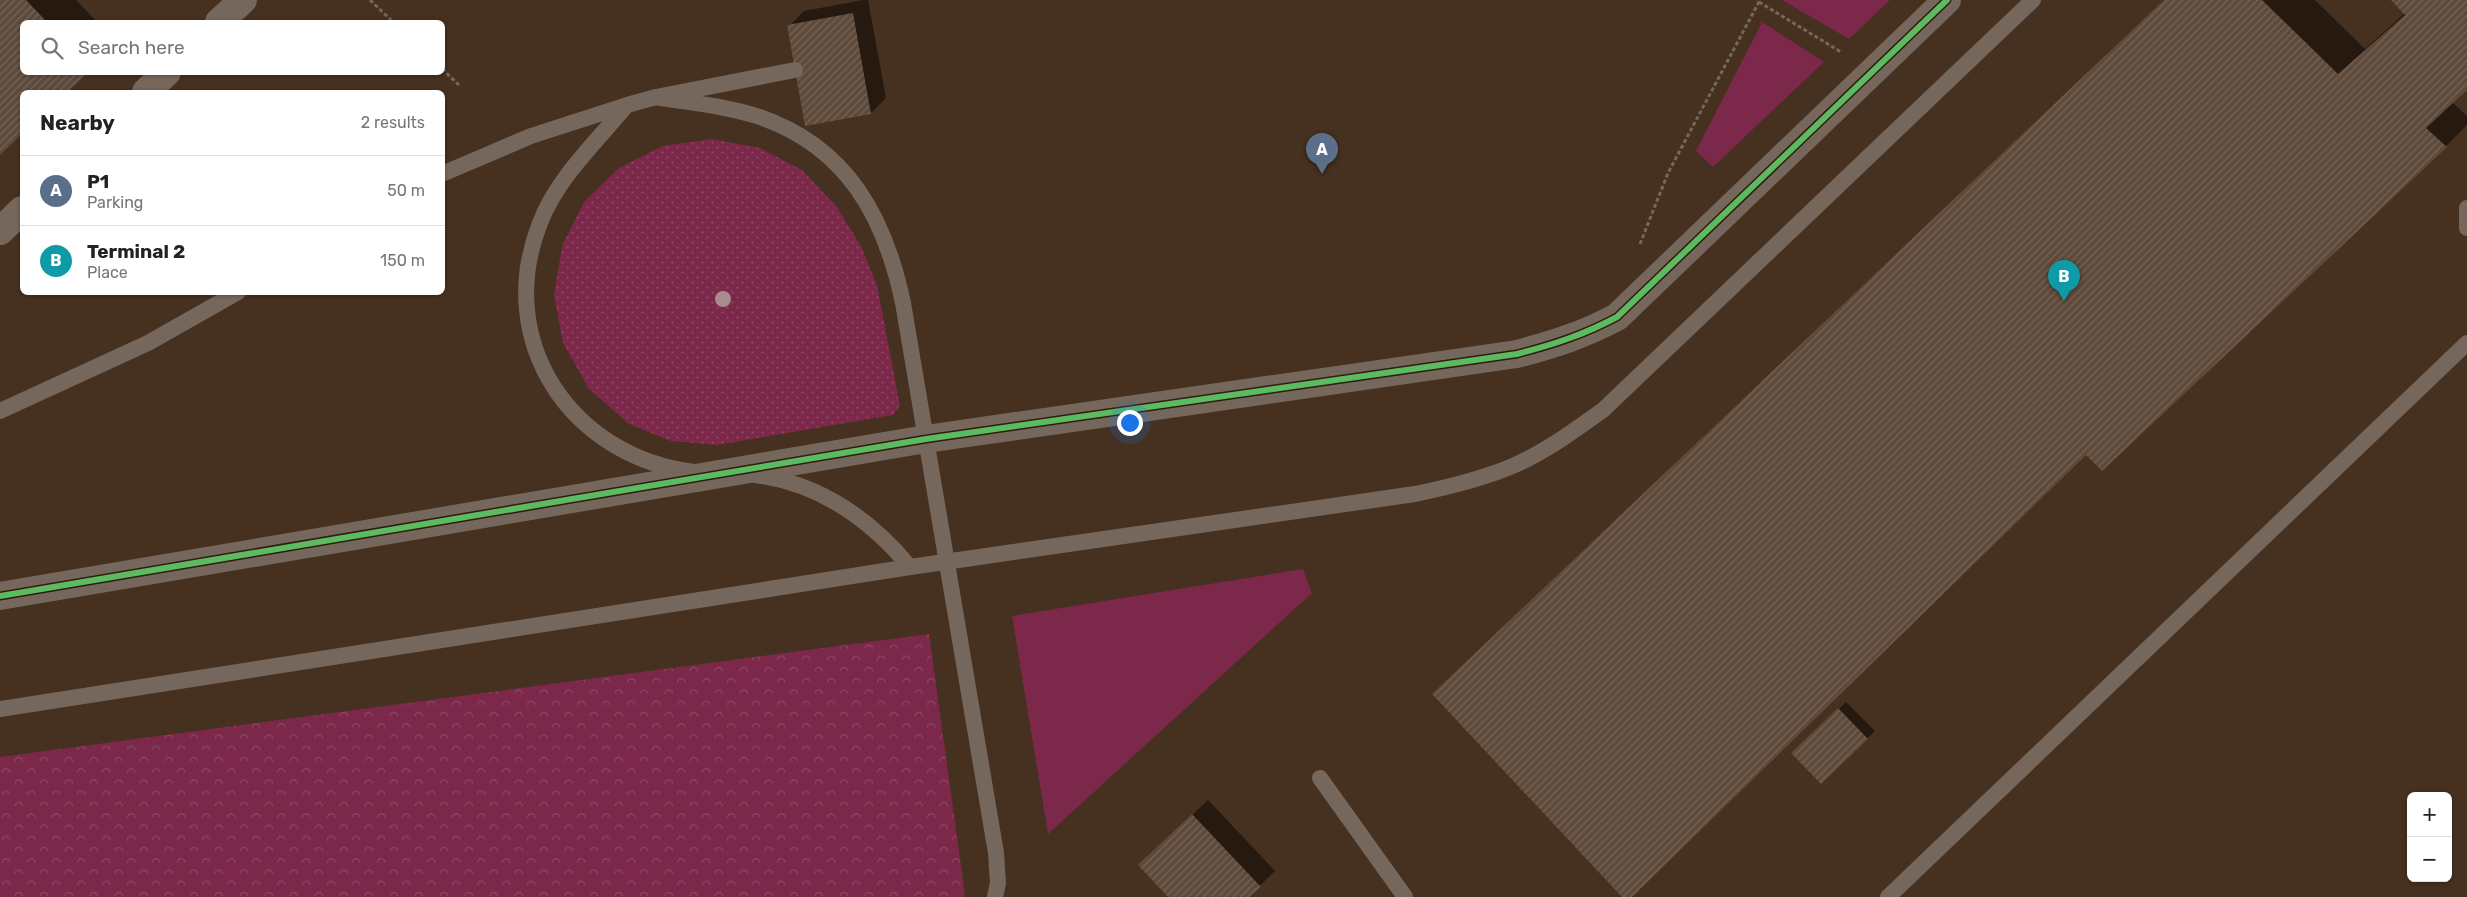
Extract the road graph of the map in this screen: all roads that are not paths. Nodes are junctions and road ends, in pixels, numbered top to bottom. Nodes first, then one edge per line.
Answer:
1 (242, 0) edge
2 (1947, 0) edge
3 (2033, 0) edge
4 (221, 20) edge
5 (795, 70) dead end
6 (163, 75) edge
7 (148, 90) edge
8 (656, 97) junction
9 (627, 105) junction
10 (445, 173) edge
11 (2467, 208) edge
12 (20, 212) edge
13 (2467, 228) edge
14 (0, 232) edge
15 (233, 295) edge
16 (2467, 343) edge
17 (0, 411) edge
18 (926, 439) junction
19 (727, 473) junction
20 (947, 562) junction
21 (910, 567) junction
22 (0, 596) edge
23 (0, 709) edge
24 (1320, 778) dead end
25 (995, 897) edge
26 (1405, 897) edge
27 (1888, 897) edge

1 - 4 street
2 - 18 street
3 - 20 lane
5 - 8 lane
6 - 7 street
8 - 9 lane
8 - 18 lane
9 - 10 lane
9 - 19 lane
11 - 13 lane
12 - 14 street
15 - 17 lane
16 - 27 lane
18 - 19 street
18 - 20 lane
19 - 21 lane
19 - 22 street
20 - 21 lane
20 - 25 lane
21 - 23 lane
24 - 26 lane

